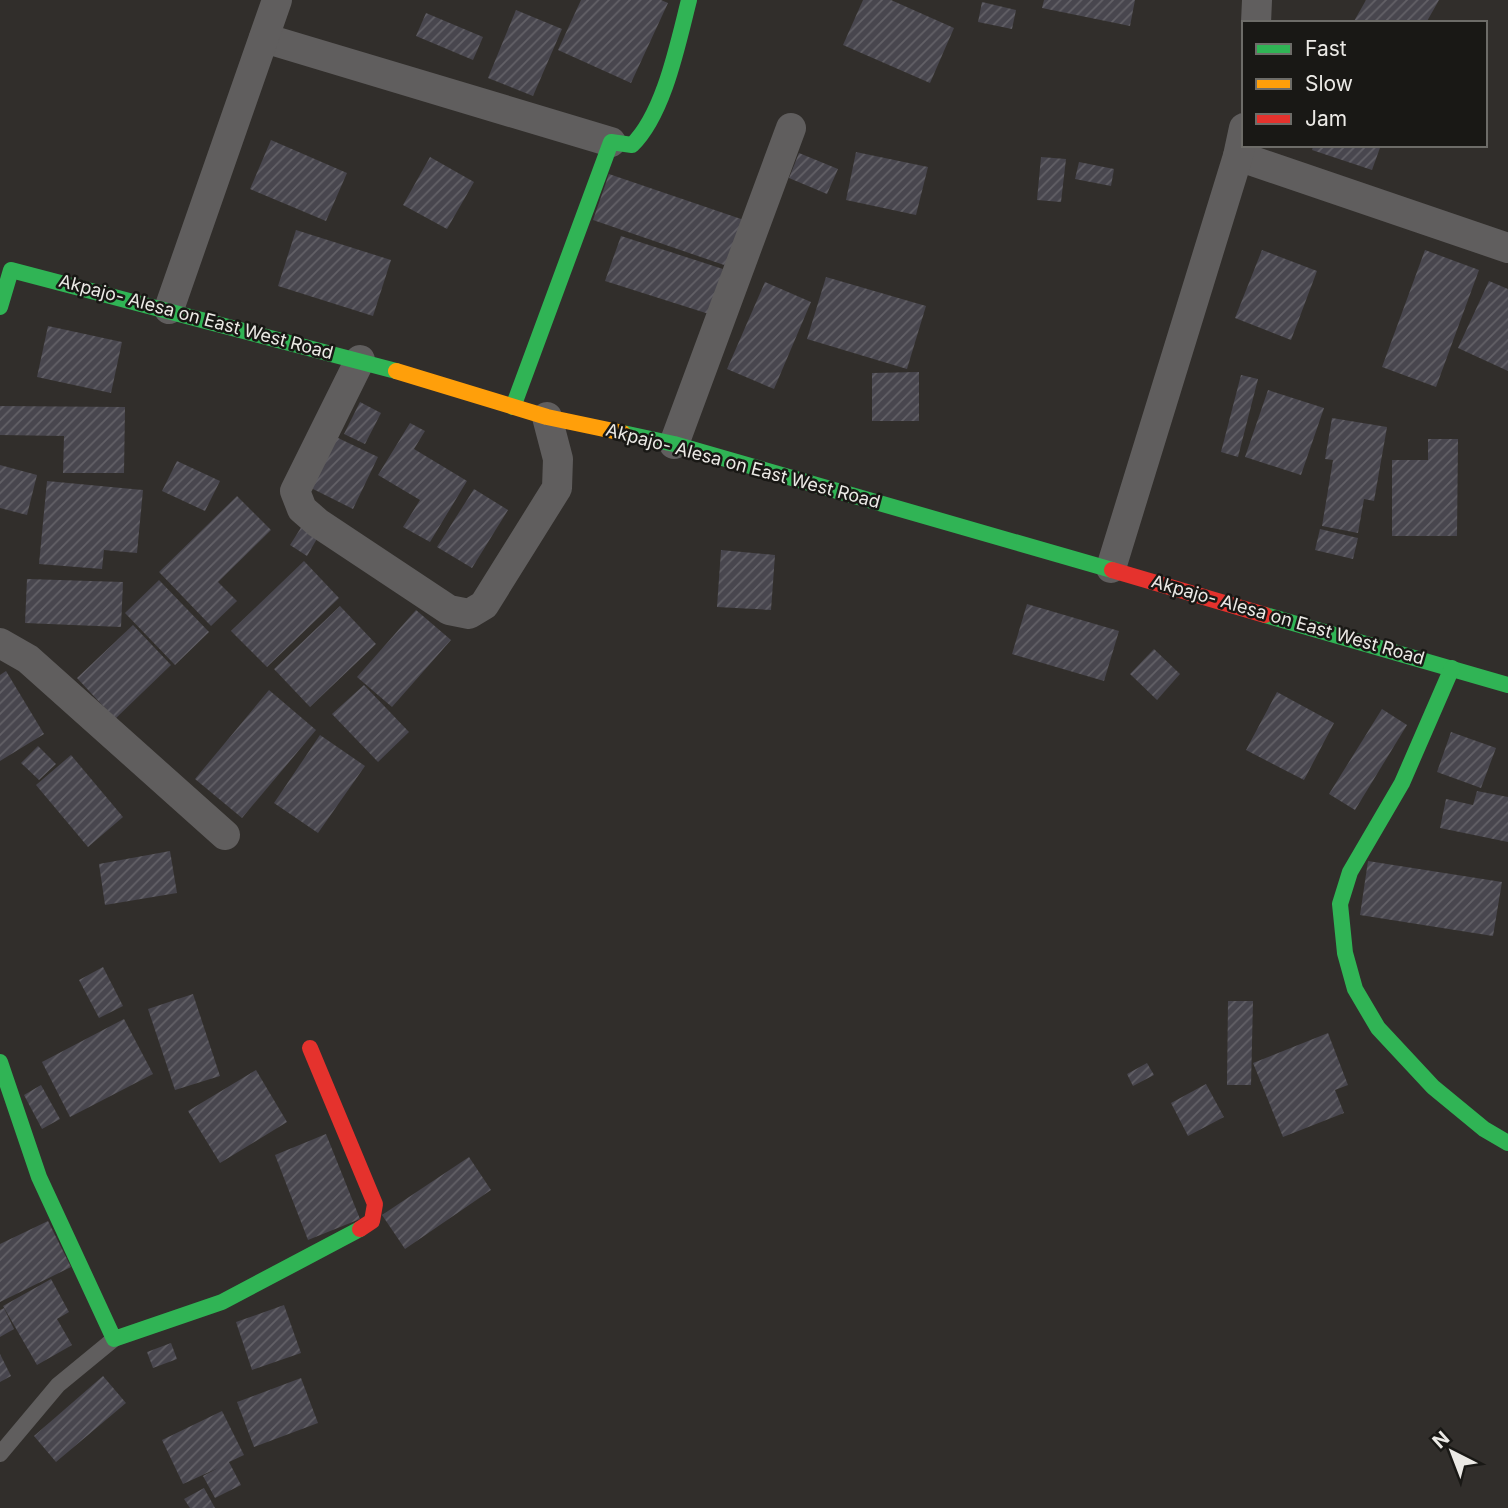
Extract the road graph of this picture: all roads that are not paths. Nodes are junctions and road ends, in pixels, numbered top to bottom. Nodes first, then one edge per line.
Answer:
1 (277, 0) edge
2 (689, 0) edge
3 (1257, 0) edge
4 (1256, 21) edge
5 (264, 38) junction
6 (792, 128) dead end
7 (611, 142) junction
8 (1241, 142) edge
9 (1254, 147) edge
10 (1508, 248) edge
11 (6, 269) edge
12 (0, 307) edge
13 (169, 309) junction
14 (360, 360) junction
15 (513, 407) junction
16 (547, 416) junction
17 (674, 444) junction
18 (1111, 568) junction
19 (0, 643) edge
20 (1452, 668) junction
21 (1508, 685) edge
22 (225, 835) dead end
23 (310, 1048) dead end
24 (0, 1062) edge
25 (1508, 1143) edge
26 (114, 1339) junction
27 (0, 1454) edge

1 - 5 street
2 - 7 street
3 - 4 street
5 - 7 street
5 - 13 street
6 - 17 street
7 - 15 street
8 - 18 street
9 - 10 street
11 - 12 street, Akpajo- Alesa on East West Road
11 - 13 street, Akpajo- Alesa on East West Road
13 - 14 street, Akpajo- Alesa on East West Road
14 - 15 street, Akpajo- Alesa on East West Road
14 - 16 street
15 - 16 street, Akpajo- Alesa on East West Road
16 - 17 street, Akpajo- Alesa on East West Road
17 - 18 street, Akpajo- Alesa on East West Road
18 - 20 street, Akpajo- Alesa on East West Road
19 - 22 street
20 - 21 street, Akpajo- Alesa on East West Road
20 - 25 street
23 - 26 street
24 - 26 street
26 - 27 lane

